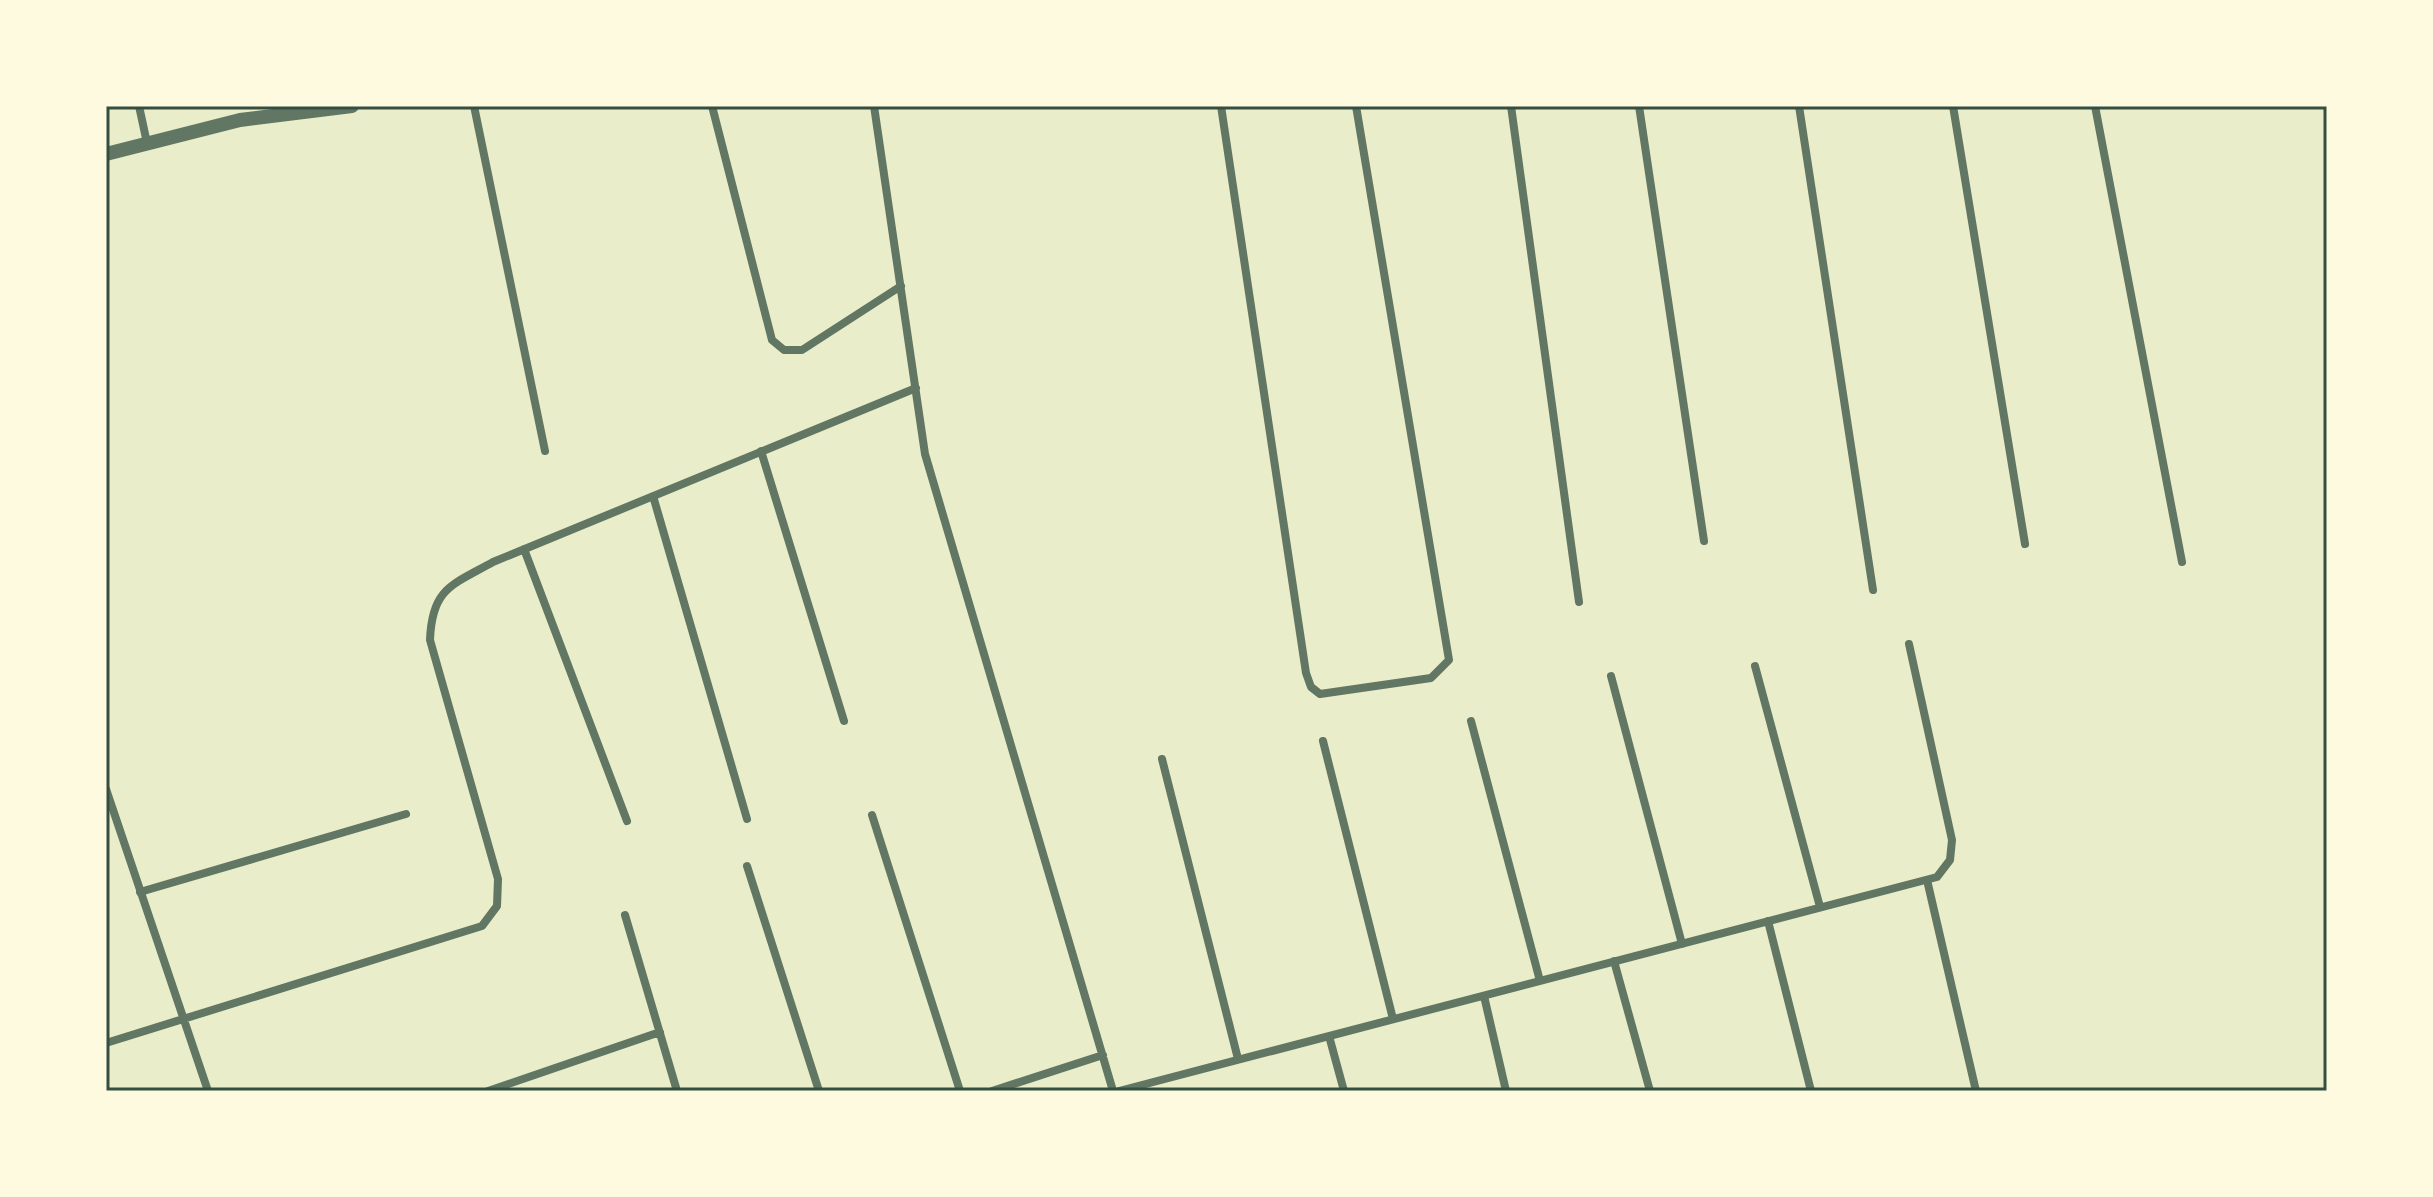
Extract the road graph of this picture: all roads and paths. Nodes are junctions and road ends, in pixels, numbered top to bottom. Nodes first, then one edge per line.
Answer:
1 (139, 106) edge
2 (352, 106) edge
3 (474, 106) edge
4 (712, 106) edge
5 (874, 106) edge
6 (1221, 106) edge
7 (1356, 106) edge
8 (1511, 106) edge
9 (1639, 106) edge
10 (1799, 106) edge
11 (1953, 106) edge
12 (2095, 106) edge
13 (147, 143) junction
14 (106, 154) edge
15 (901, 286) junction
16 (916, 388) junction
17 (545, 451) dead end
18 (761, 451) junction
19 (653, 496) junction
20 (1704, 541) dead end
21 (2025, 544) dead end
22 (524, 549) junction
23 (2182, 562) dead end
24 (1873, 590) dead end
25 (1579, 602) dead end
26 (1909, 644) dead end
27 (1755, 666) dead end
28 (1611, 676) dead end
29 (844, 721) dead end
30 (1471, 721) dead end
31 (1323, 741) dead end
32 (1162, 759) dead end
33 (106, 789) edge
34 (406, 814) dead end
35 (872, 815) dead end
36 (747, 819) dead end
37 (627, 821) dead end
38 (747, 866) dead end
39 (1927, 880) junction
40 (140, 892) junction
41 (1820, 907) junction
42 (625, 915) dead end
43 (1768, 921) junction
44 (1682, 944) junction
45 (1614, 961) junction
46 (1540, 981) junction
47 (1484, 996) junction
48 (1393, 1019) junction
49 (184, 1020) junction
50 (660, 1032) junction
51 (1329, 1036) junction
52 (106, 1043) edge
53 (1103, 1055) junction
54 (1238, 1059) junction
55 (208, 1091) edge
56 (488, 1091) edge
57 (677, 1091) edge
58 (819, 1091) edge
59 (960, 1091) edge
60 (992, 1091) edge
61 (1113, 1091) edge
62 (1119, 1091) edge
63 (1344, 1091) edge
64 (1506, 1091) edge
65 (1650, 1091) edge
66 (1811, 1091) edge
67 (1976, 1091) edge

1 - 13 street
2 - 13 street
3 - 17 street
4 - 15 street
5 - 15 street
6 - 7 street
8 - 25 street
9 - 20 street
10 - 24 street
11 - 21 street
12 - 23 street
13 - 14 street
15 - 16 street
16 - 18 street
16 - 53 street
18 - 19 street
18 - 29 street
19 - 22 street
19 - 36 street
22 - 37 street
22 - 49 street
26 - 39 street
27 - 41 street
28 - 44 street
30 - 46 street
31 - 48 street
32 - 54 street
33 - 40 street
34 - 40 street
35 - 59 street
38 - 58 street
39 - 41 street
39 - 67 street
40 - 49 street
41 - 43 street
42 - 50 street
43 - 44 street
43 - 66 street
44 - 45 street
45 - 46 street
45 - 65 street
46 - 47 street
47 - 48 street
47 - 64 street
48 - 51 street
49 - 52 street
49 - 55 street
50 - 56 street
50 - 57 street
51 - 54 street
51 - 63 street
53 - 60 street
53 - 61 street
54 - 62 street

